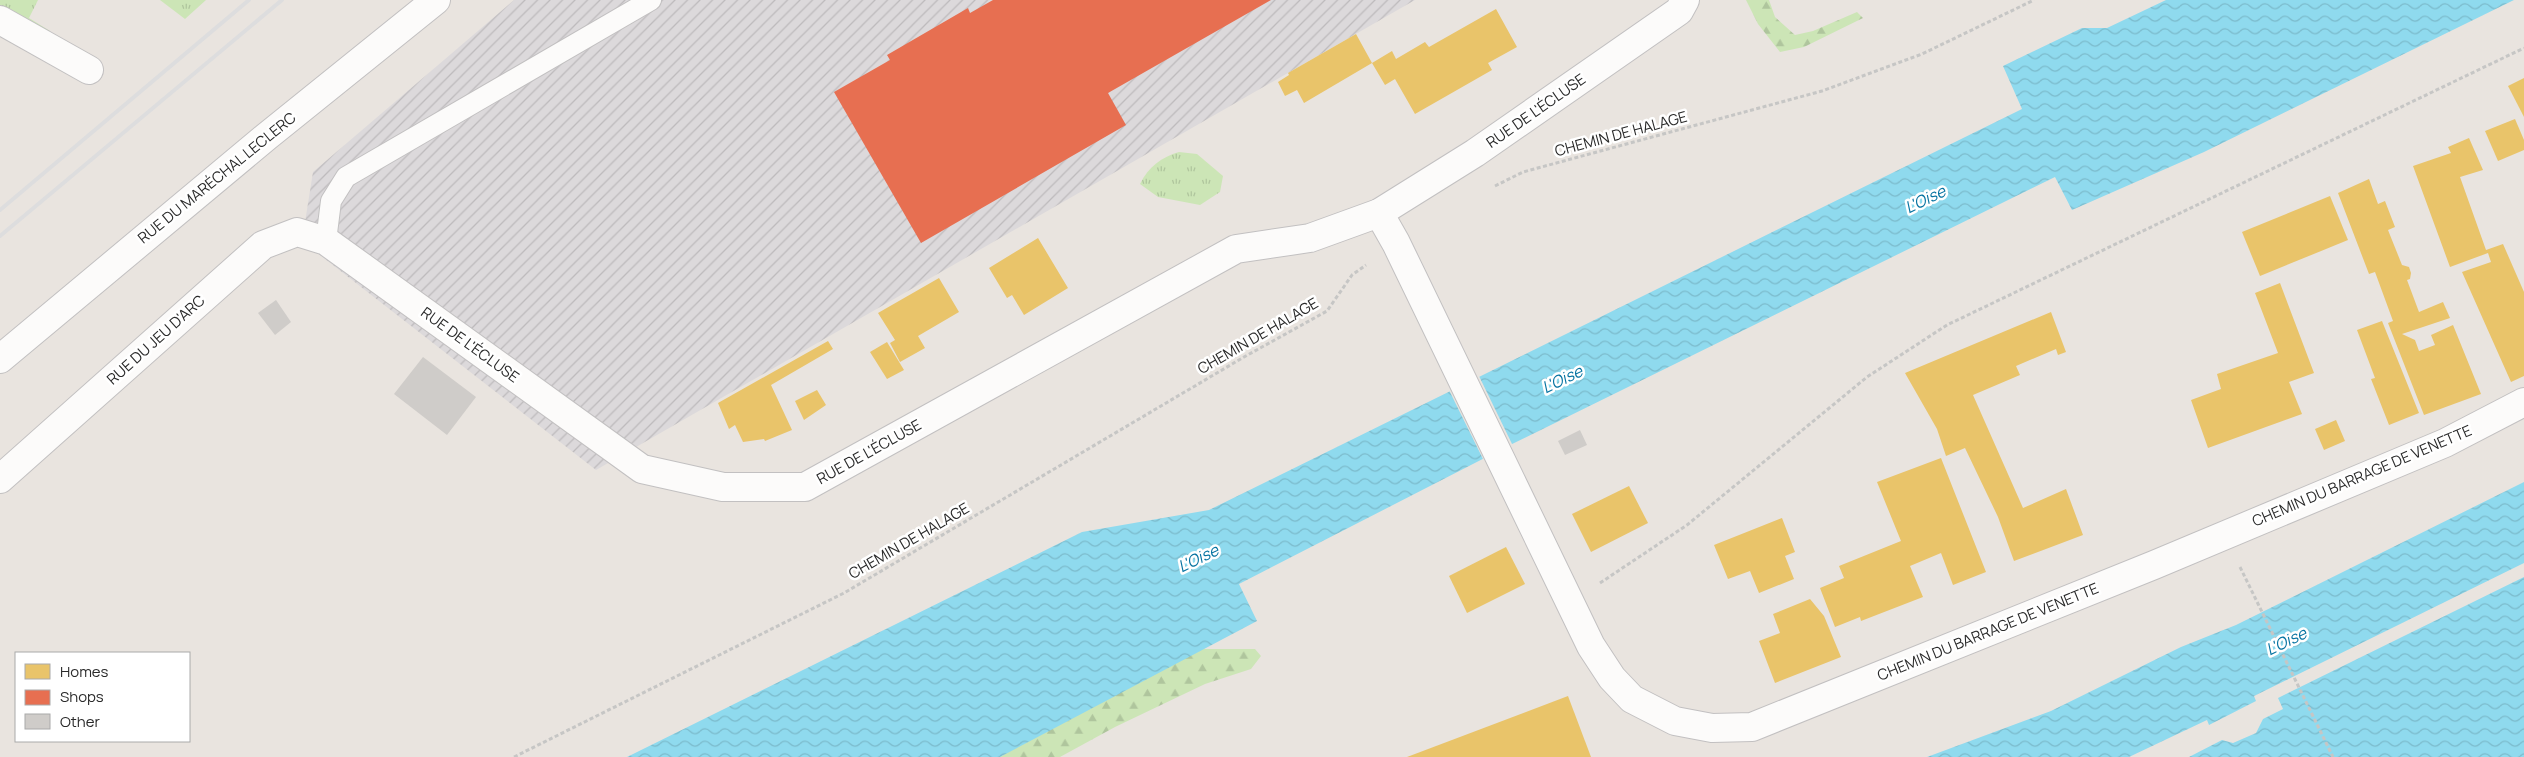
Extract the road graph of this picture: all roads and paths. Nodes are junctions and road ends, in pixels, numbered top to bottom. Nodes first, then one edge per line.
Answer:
1 (436, 0) edge
2 (651, 0) edge
3 (1685, 0) edge
4 (2034, 0) edge
5 (0, 20) edge
6 (2524, 48) edge
7 (89, 70) dead end
8 (1488, 189) dead end
9 (1379, 213) junction
10 (326, 241) junction
11 (1396, 243) junction
12 (0, 359) edge
13 (2524, 402) edge
14 (0, 479) edge
15 (2239, 565) dead end
16 (1570, 603) junction
17 (514, 757) edge
18 (2333, 757) edge

1 - 12 street, RUE DU MARÉCHAL LECLERC
2 - 10 lane
3 - 9 street, RUE DE L'ÉCLUSE
4 - 8 path, CHEMIN DE HALAGE
5 - 7 street
6 - 16 path
9 - 10 street, RUE DE L'ÉCLUSE
9 - 11 street
10 - 14 street, RUE DU JEU D'ARC
11 - 16 street, CHEMIN DU BARRAGE DE VENETTE
11 - 17 path, CHEMIN DE HALAGE
13 - 16 street, CHEMIN DU BARRAGE DE VENETTE
15 - 18 path

